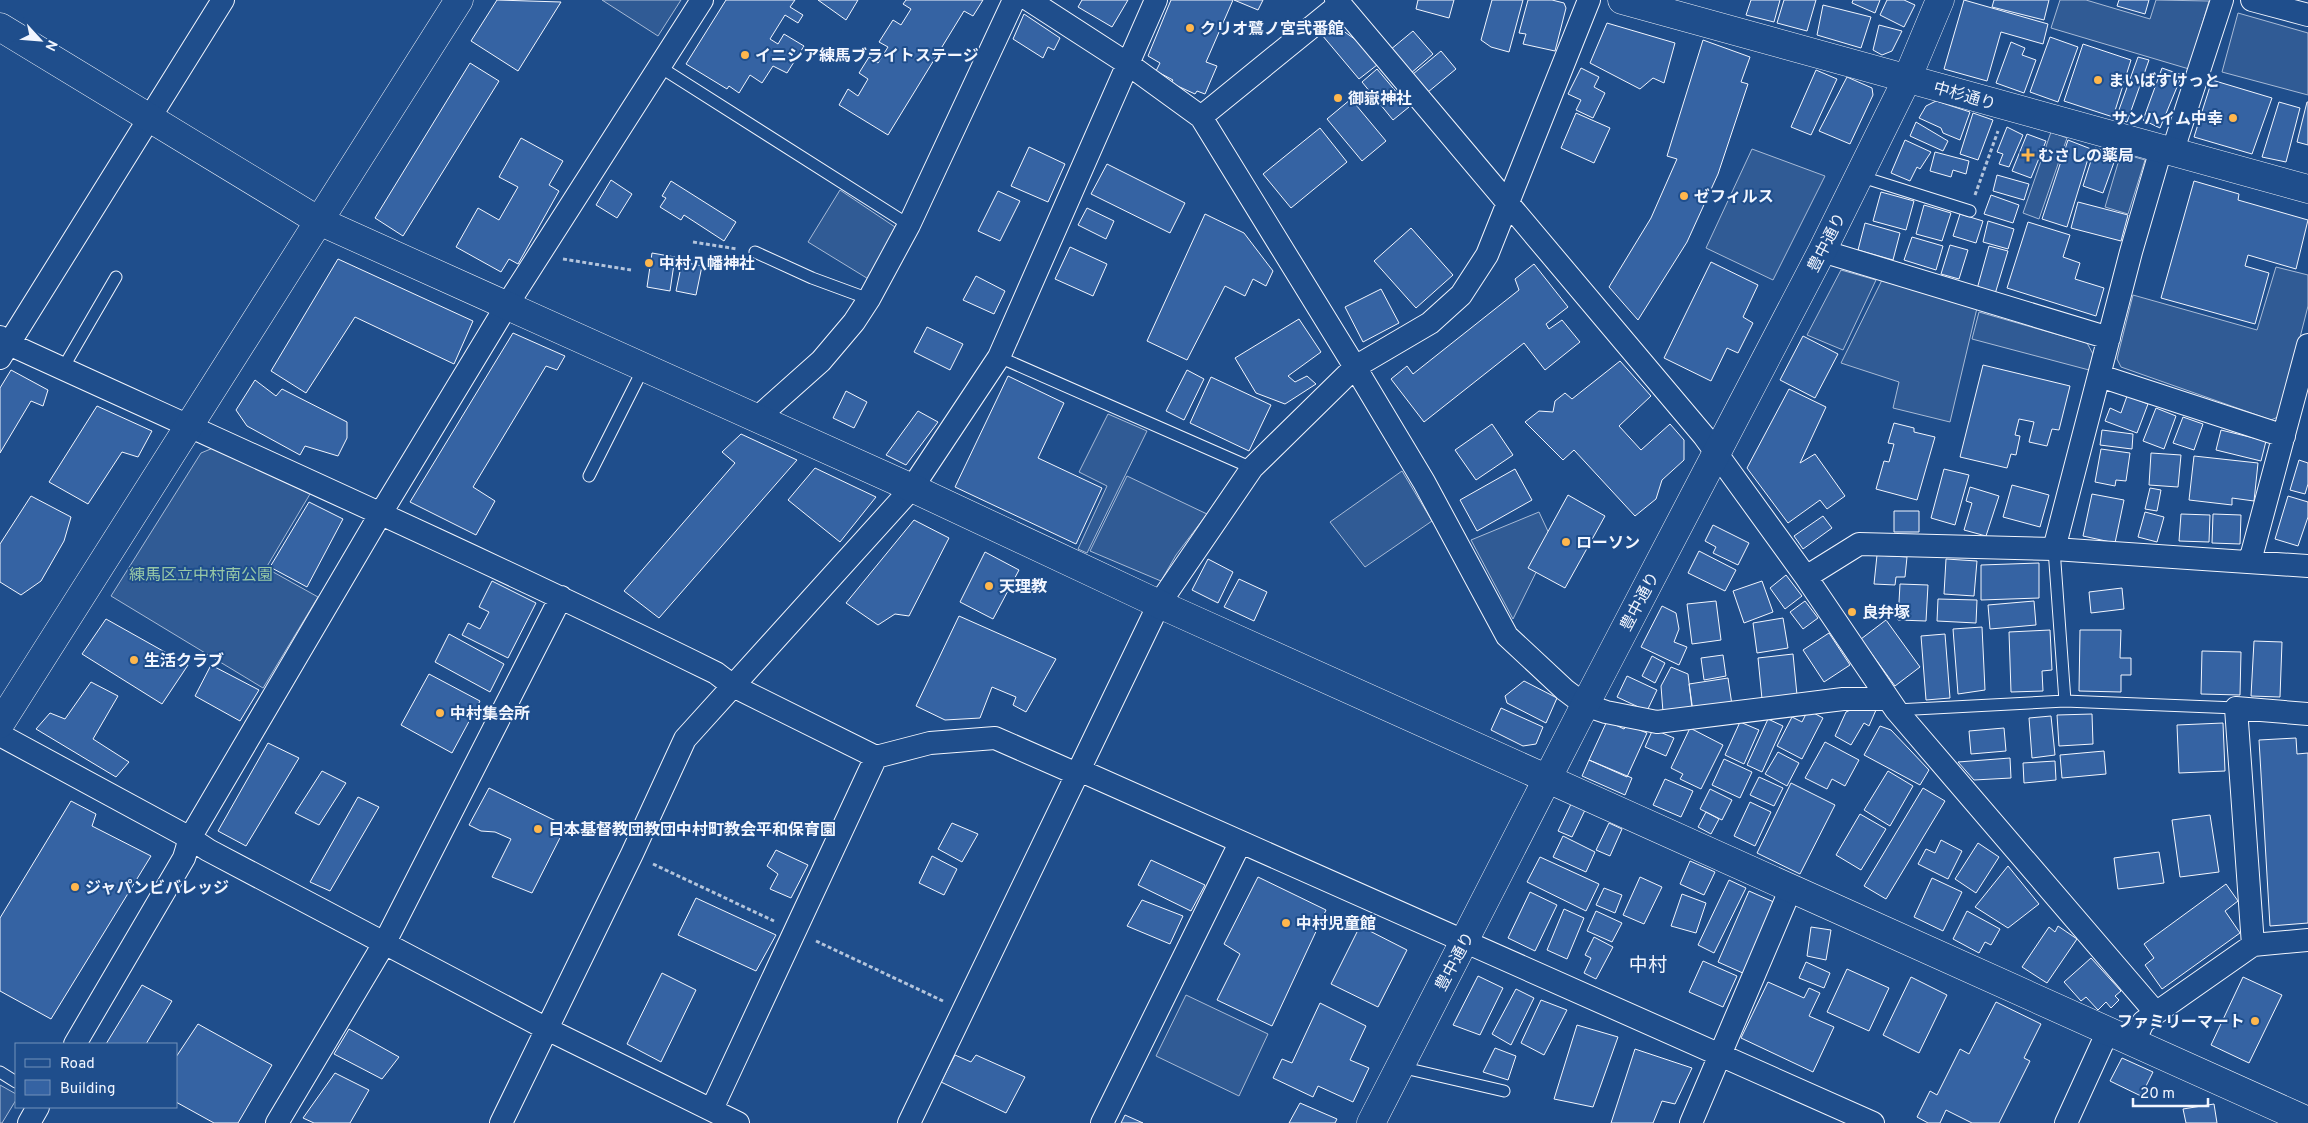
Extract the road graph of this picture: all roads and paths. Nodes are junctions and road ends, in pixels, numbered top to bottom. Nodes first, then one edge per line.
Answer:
1 (223, 0) edge
2 (459, 0) edge
3 (702, 0) edge
4 (1014, 0) edge
5 (1030, 0) edge
6 (1156, 0) edge
7 (1589, 0) edge
8 (1622, 0) edge
9 (1940, 0) edge
10 (2222, 0) edge
11 (2252, 0) edge
12 (1338, 2) edge
13 (1662, 6) edge
14 (2308, 14) edge
15 (0, 27) edge
16 (1128, 64) junction
17 (660, 67) junction
18 (1908, 79) junction
19 (2007, 106) junction
20 (148, 118) junction
21 (1201, 118) junction
22 (2167, 151) junction
23 (1859, 176) junction
24 (2308, 189) edge
25 (1508, 206) junction
26 (1970, 210) joint
27 (319, 221) junction
28 (909, 225) junction
29 (693, 242) dead end
30 (1822, 251) junction
31 (755, 252) joint
32 (540, 256) junction
33 (631, 270) dead end
34 (116, 277) dead end
35 (869, 299) junction
36 (507, 305) junction
37 (2110, 338) junction
38 (2308, 345) edge
39 (3, 346) edge
40 (999, 358) junction
41 (644, 367) junction
42 (1355, 367) junction
43 (63, 368) junction
44 (2100, 376) junction
45 (757, 418) junction
46 (189, 427) junction
47 (2284, 436) junction
48 (1717, 452) junction
49 (1252, 468) junction
50 (590, 476) dead end
51 (912, 488) junction
52 (381, 513) junction
53 (2054, 549) junction
54 (2250, 561) junction
55 (2308, 566) edge
56 (1806, 577) junction
57 (561, 597) junction
58 (1159, 604) junction
59 (733, 686) junction
60 (2065, 701) junction
61 (1892, 704) junction
62 (1584, 705) junction
63 (2236, 708) junction
64 (2308, 714) edge
65 (0, 724) edge
66 (0, 736) edge
67 (876, 757) junction
68 (1078, 774) junction
69 (1548, 779) junction
70 (190, 838) junction
71 (1240, 843) junction
72 (1791, 888) junction
73 (2308, 940) edge
74 (385, 942) junction
75 (1465, 942) junction
76 (2253, 945) junction
77 (2156, 1013) junction
78 (547, 1029) junction
79 (2108, 1030) junction
80 (2134, 1042) junction
81 (76, 1043) edge
82 (1722, 1055) junction
83 (1398, 1066) junction
84 (0, 1072) edge
85 (15, 1081) edge
86 (1504, 1091) dead end
87 (37, 1108) edge
88 (712, 1109) junction
89 (2308, 1121) edge
90 (28, 1123) edge
91 (276, 1123) edge
92 (501, 1123) edge
93 (738, 1123) edge
94 (909, 1123) edge
95 (1102, 1123) edge
96 (1371, 1123) edge
97 (1692, 1123) edge
98 (1873, 1123) edge
99 (2066, 1123) edge

1 - 20 street
2 - 27 street
3 - 17 street
4 - 28 street
5 - 16 street
6 - 16 street
7 - 25 street
8 - 13 street, 中杉通り
9 - 18 street, 豊中通り
10 - 22 street
11 - 14 street
12 - 21 street
12 - 25 street
13 - 18 street, 中杉通り
15 - 20 street
16 - 21 street
16 - 40 street
17 - 28 lane
17 - 32 street
18 - 19 street, 中杉通り
18 - 23 street, 豊中通り
19 - 22 street, 中杉通り
19 - 26 path
20 - 27 street
20 - 39 street
21 - 42 street
22 - 24 street, 中杉通り
22 - 37 street
23 - 26 lane
23 - 30 street, 豊中通り
25 - 42 street
25 - 48 street
27 - 36 street
27 - 46 street
28 - 35 street
29 - 31 path
30 - 37 street
30 - 48 street, 豊中通り
31 - 35 lane
32 - 33 path
32 - 36 street
34 - 43 lane
35 - 45 street
36 - 41 street
36 - 52 street
37 - 44 street
38 - 47 street
39 - 43 street
40 - 49 lane
40 - 51 street
41 - 45 street
41 - 50 lane
42 - 49 street
42 - 62 street
43 - 46 street
44 - 47 street
44 - 53 street
45 - 51 street
46 - 52 street
46 - 65 street
47 - 54 street
48 - 56 street
48 - 62 street, 豊中通り
49 - 58 street
51 - 58 street
51 - 59 street
52 - 57 street
52 - 70 street
53 - 54 street
53 - 56 street
53 - 60 lane
54 - 55 street
56 - 61 street
57 - 59 street
57 - 74 street
58 - 68 street
58 - 69 street
59 - 67 street
59 - 78 street
60 - 61 lane
60 - 63 lane
61 - 62 street
61 - 77 street
62 - 69 street, 豊中通り
63 - 64 street
63 - 76 street
66 - 70 street
67 - 68 street
67 - 88 street
68 - 71 street
68 - 94 street
69 - 72 street
69 - 75 street, 豊中通り
70 - 74 street
70 - 81 street
71 - 75 street
71 - 95 street
72 - 79 street
72 - 82 street
73 - 76 street
74 - 78 street
74 - 91 street
75 - 82 street
75 - 83 street, 豊中通り
76 - 77 street
77 - 80 street
78 - 88 street
78 - 92 street
79 - 80 street
79 - 99 street
80 - 89 street
82 - 97 street
82 - 98 street
83 - 86 lane
83 - 96 street, 豊中通り
84 - 85 lane
87 - 90 street
88 - 93 street

